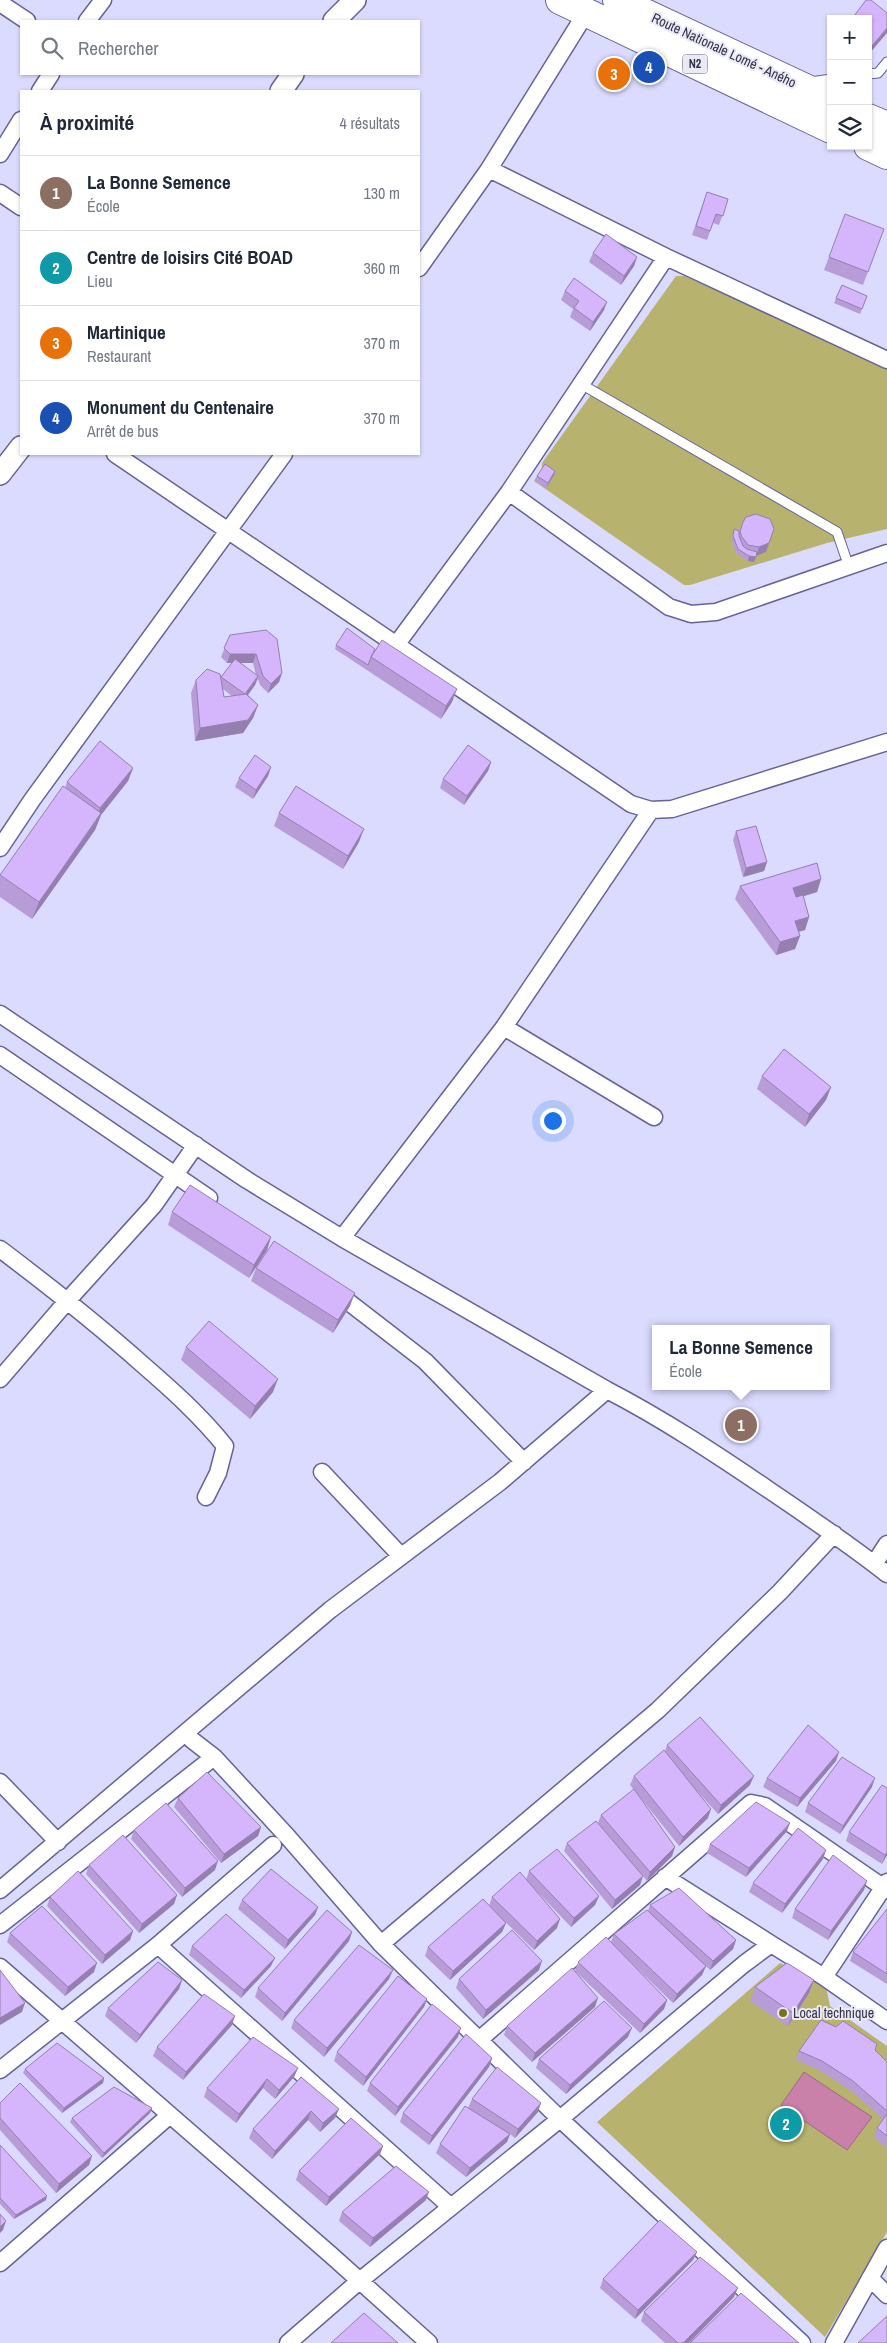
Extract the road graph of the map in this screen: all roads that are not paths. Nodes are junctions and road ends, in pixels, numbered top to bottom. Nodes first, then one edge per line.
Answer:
1 (103, 0) edge
2 (332, 0) edge
3 (355, 0) edge
4 (560, 0) edge
5 (617, 0) edge
6 (0, 3) edge
7 (586, 13) junction
8 (26, 20) edge
9 (88, 20) edge
10 (326, 20) edge
11 (335, 20) edge
12 (887, 62) edge
13 (872, 74) edge
14 (50, 75) edge
15 (293, 75) edge
16 (827, 80) edge
17 (797, 84) junction
18 (41, 90) edge
19 (282, 90) edge
20 (827, 98) edge
21 (872, 120) edge
22 (20, 122) edge
23 (887, 126) edge
24 (827, 127) edge
25 (872, 148) edge
26 (0, 154) edge
27 (887, 155) edge
28 (489, 169) junction
29 (0, 193) edge
30 (20, 206) edge
31 (666, 258) junction
32 (420, 267) edge
33 (887, 360) edge
34 (581, 384) junction
35 (20, 448) edge
36 (116, 455) edge
37 (283, 455) edge
38 (0, 474) edge
39 (509, 492) junction
40 (228, 531) junction
41 (887, 553) edge
42 (849, 566) junction
43 (396, 645) junction
44 (887, 742) edge
45 (651, 810) junction
46 (0, 848) edge
47 (0, 1014) edge
48 (504, 1027) junction
49 (0, 1056) edge
50 (654, 1117) dead end
51 (196, 1145) junction
52 (176, 1175) junction
53 (224, 1209) edge
54 (342, 1238) junction
55 (0, 1250) edge
56 (318, 1279) edge
57 (68, 1300) junction
58 (0, 1379) edge
59 (606, 1390) junction
60 (524, 1462) junction
61 (322, 1472) dead end
62 (206, 1497) dead end
63 (834, 1534) junction
64 (887, 1544) edge
65 (402, 1556) junction
66 (874, 1564) junction
67 (887, 1574) edge
68 (186, 1732) junction
69 (214, 1757) junction
70 (0, 1782) edge
71 (58, 1842) junction
72 (273, 1845) dead end
73 (665, 1877) junction
74 (886, 1886) edge
75 (0, 1890) edge
76 (0, 1925) edge
77 (381, 1944) junction
78 (771, 1944) junction
79 (158, 1945) junction
80 (0, 1968) edge
81 (824, 1977) junction
82 (887, 2021) edge
83 (63, 2022) junction
84 (479, 2040) junction
85 (0, 2070) edge
86 (170, 2115) junction
87 (560, 2119) junction
88 (451, 2207) junction
89 (887, 2248) edge
90 (0, 2263) edge
91 (870, 2278) junction
92 (359, 2282) junction
93 (887, 2295) edge
94 (288, 2343) edge
95 (429, 2343) edge
96 (802, 2343) edge
97 (834, 2343) edge

1 - 9 street
2 - 10 street
3 - 11 street
4 - 7 highway, Route Nationale Lomé - Aného / N2
5 - 17 highway, Route Nationale Lomé - Aného / N2
6 - 8 street
7 - 24 highway, Route Nationale Lomé - Aného / N2
7 - 28 street
12 - 13 lane
14 - 18 street
15 - 19 street
16 - 17 lane
17 - 20 highway, Route Nationale Lomé - Aného / N2
21 - 23 highway
22 - 26 street
25 - 27 highway
28 - 31 street
28 - 32 street
29 - 30 street
31 - 33 street
31 - 34 street
34 - 39 street
34 - 42 lane
35 - 38 street
36 - 40 street
37 - 40 street
39 - 42 street
39 - 43 street
40 - 43 street
40 - 46 street
41 - 42 street
43 - 45 street
44 - 45 street
45 - 48 street
47 - 51 street
48 - 50 street
48 - 54 street
49 - 52 street
51 - 52 street
51 - 54 street
52 - 53 street
52 - 57 street
54 - 59 street
55 - 57 street
56 - 60 street
57 - 58 street
57 - 62 street
59 - 60 street
59 - 63 street
60 - 65 street
61 - 65 street
63 - 66 street
63 - 77 street
64 - 66 street
65 - 68 street
66 - 67 street
68 - 69 street
68 - 71 street
69 - 76 street
69 - 77 street
70 - 71 street
71 - 75 street
72 - 79 street
73 - 74 street
73 - 78 street
73 - 84 street
74 - 81 street
77 - 84 street
78 - 81 street
78 - 87 street
79 - 83 street
79 - 88 street
80 - 83 street
81 - 82 street
83 - 85 street
83 - 86 street
84 - 87 street
86 - 90 street
86 - 92 street
87 - 88 street
87 - 96 street
88 - 92 street
89 - 91 street
91 - 93 street
91 - 97 street
92 - 94 street
92 - 95 street

